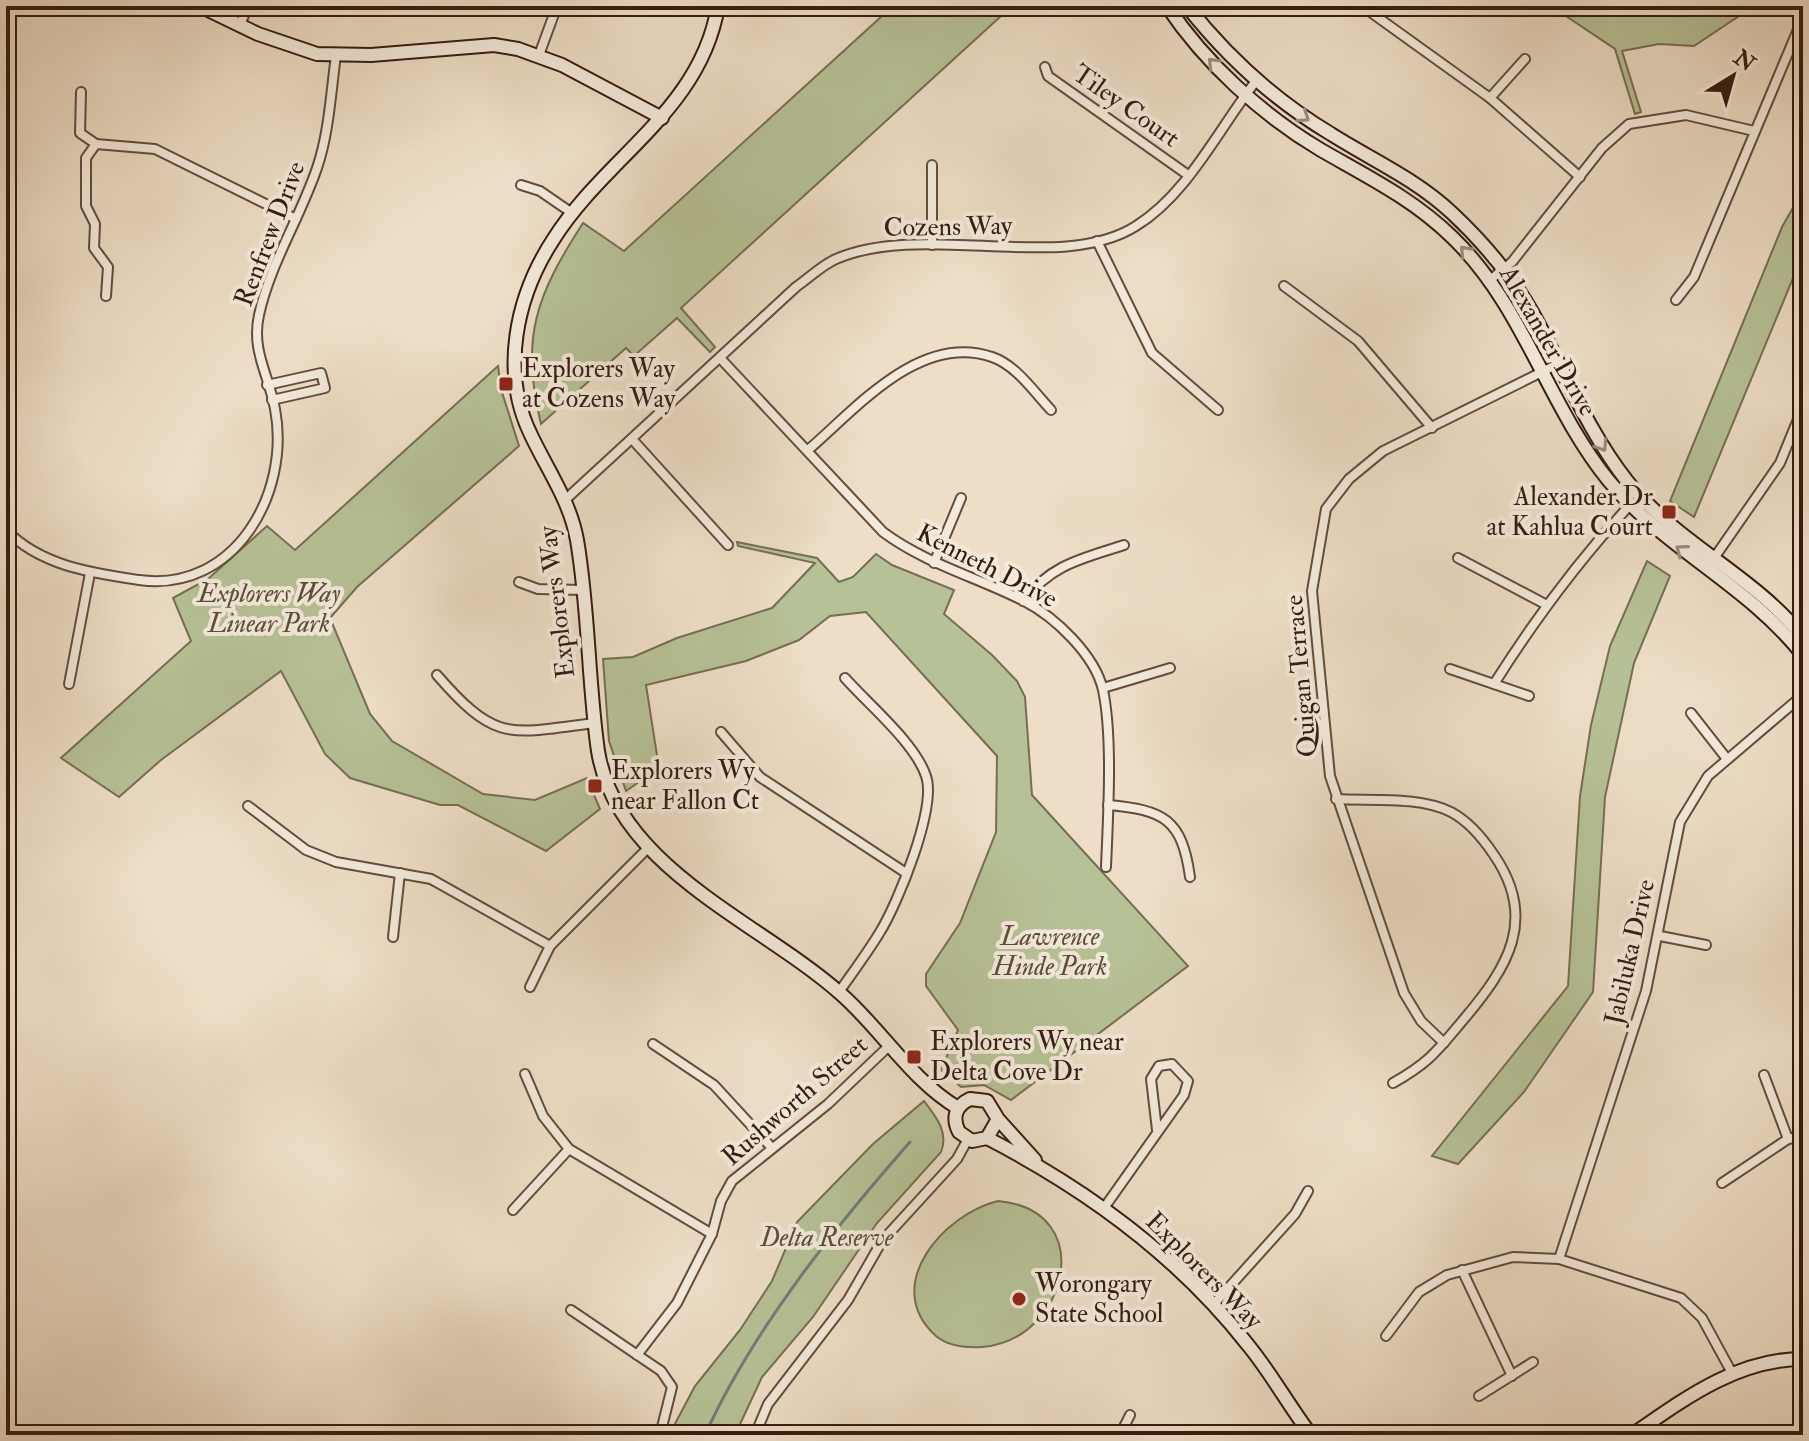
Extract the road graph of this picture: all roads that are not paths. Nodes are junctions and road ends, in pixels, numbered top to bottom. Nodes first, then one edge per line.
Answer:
1 (200, 6) edge
2 (248, 6) edge
3 (557, 6) edge
4 (718, 6) edge
5 (1167, 6) edge
6 (1187, 6) edge
7 (1362, 6) edge
8 (240, 25) junction
9 (1799, 27) dead end
10 (336, 55) junction
11 (539, 55) junction
12 (1525, 59) dead end
13 (1045, 67) dead end
14 (1256, 81) junction
15 (81, 92) dead end
16 (1246, 94) junction
17 (1490, 98) junction
18 (662, 118) junction
19 (1754, 131) junction
20 (96, 144) junction
21 (932, 165) dead end
22 (1188, 175) junction
23 (1580, 177) junction
24 (521, 185) dead end
25 (572, 213) junction
26 (296, 219) junction
27 (1097, 241) junction
28 (932, 245) junction
29 (1503, 269) junction
30 (1490, 280) junction
31 (1284, 286) dead end
32 (106, 296) dead end
33 (1676, 300) dead end
34 (720, 358) junction
35 (1558, 364) junction
36 (1543, 373) junction
37 (267, 385) junction
38 (272, 400) junction
39 (1803, 407) edge
40 (1051, 410) dead end
41 (1218, 410) dead end
42 (1432, 428) junction
43 (632, 439) junction
44 (808, 450) junction
45 (961, 498) dead end
46 (565, 500) junction
47 (1630, 505) junction
48 (6, 530) edge
49 (728, 545) dead end
50 (1124, 545) dead end
51 (1458, 558) dead end
52 (934, 563) junction
53 (1710, 563) junction
54 (90, 573) junction
55 (519, 582) dead end
56 (582, 590) junction
57 (1023, 601) junction
58 (1545, 604) junction
59 (1803, 637) edge
60 (1803, 655) edge
61 (1170, 668) dead end
62 (1450, 669) dead end
63 (437, 675) dead end
64 (845, 678) dead end
65 (69, 684) dead end
66 (1494, 684) junction
67 (1103, 688) junction
68 (1803, 695) edge
69 (1529, 696) dead end
70 (1691, 713) dead end
71 (594, 723) junction
72 (721, 732) dead end
73 (1727, 759) junction
74 (1336, 799) junction
75 (1108, 805) junction
76 (248, 806) dead end
77 (648, 848) junction
78 (1106, 867) dead end
79 (400, 873) junction
80 (906, 873) junction
81 (1190, 877) dead end
82 (1660, 936) junction
83 (393, 937) dead end
84 (1706, 945) dead end
85 (550, 946) junction
86 (530, 987) dead end
87 (839, 992) junction
88 (1444, 1043) junction
89 (653, 1044) dead end
90 (890, 1045) junction
91 (525, 1074) dead end
92 (1764, 1075) dead end
93 (1393, 1083) dead end
94 (958, 1108) junction
95 (998, 1119) junction
96 (1157, 1130) junction
97 (1803, 1136) edge
98 (987, 1138) junction
99 (968, 1139) junction
100 (1788, 1139) junction
101 (772, 1148) junction
102 (569, 1149) junction
103 (1040, 1165) junction
104 (1722, 1183) dead end
105 (1308, 1191) dead end
106 (1104, 1208) junction
107 (513, 1210) dead end
108 (712, 1234) junction
109 (1559, 1259) junction
110 (1462, 1270) junction
111 (1214, 1304) junction
112 (571, 1310) dead end
113 (1386, 1336) dead end
114 (637, 1355) junction
115 (1803, 1359) edge
116 (1533, 1362) dead end
117 (1732, 1373) junction
118 (1512, 1376) junction
119 (1479, 1396) dead end
120 (1130, 1415) dead end
121 (1308, 1434) edge
122 (660, 1435) edge
123 (755, 1435) edge
124 (1120, 1435) edge
125 (1632, 1435) edge

1 - 8 street
2 - 8 street
3 - 11 street
4 - 18 street, Explorers Way
16 -> 5 street, Alexander Drive
6 - 14 street, Alexander Drive
7 - 17 street
8 - 10 street
9 - 19 street
10 - 11 street
10 - 26 street, Renfrew Drive
11 - 18 street
12 - 17 street
13 - 22 street, Tiley Court
14 - 16 street, Cozens Way
14 -> 29 street, Alexander Drive
15 - 20 street
16 - 22 street, Cozens Way
30 -> 16 street, Alexander Drive
17 - 23 street
18 - 25 street, Explorers Way
19 - 23 street
19 - 33 street
20 - 26 street
20 - 32 street
21 - 28 street
22 - 27 street, Cozens Way
23 - 29 street
24 - 25 street
25 - 46 street, Explorers Way
26 - 37 street, Renfrew Drive
27 - 28 street, Cozens Way
27 - 41 street
28 - 34 street, Cozens Way
29 - 30 street
29 - 35 street, Alexander Drive
30 - 36 street, Alexander Drive
31 - 42 street
34 - 43 street, Cozens Way
34 - 44 street, Kenneth Drive
35 - 36 street, Quigan Terrace
35 -> 53 street, Alexander Drive
36 - 42 street, Quigan Terrace
36 - 47 street, Alexander Drive
37 - 38 street, Renfrew Drive
37 - 38 street
38 - 54 street, Renfrew Drive
39 - 53 street
40 - 44 street
42 - 74 street, Quigan Terrace
43 - 46 street, Cozens Way
43 - 49 street
44 - 52 street, Kenneth Drive
45 - 52 street
46 - 56 street, Explorers Way
53 -> 47 street, Alexander Drive
47 - 58 street
48 - 54 street, Renfrew Drive
50 - 57 street
51 - 58 street
52 - 57 street, Kenneth Drive
53 - 59 street, Alexander Drive
53 - 60 street, Alexander Drive
54 - 65 street
55 - 56 street
56 - 71 street, Explorers Way
57 - 67 street, Kenneth Drive
58 - 66 street
61 - 67 street
62 - 66 street
63 - 71 street
64 - 80 street
66 - 69 street
67 - 75 street, Kenneth Drive
68 - 73 street, Jabiluka Drive
70 - 73 street
71 - 77 street, Explorers Way
72 - 80 street
73 - 82 street, Jabiluka Drive
74 - 88 street, Quigan Terrace
74 - 88 street
75 - 78 street, Kenneth Drive
75 - 81 street
76 - 79 street
77 - 85 street
77 - 87 street, Explorers Way
79 - 83 street
79 - 85 street
80 - 87 street
82 - 84 street
82 - 109 street, Jabiluka Drive
85 - 86 street
87 - 90 street, Explorers Way
88 - 93 street
89 - 101 street
90 - 94 street, Explorers Way
90 - 101 street, Rushworth Street
91 - 102 street
92 - 100 street
94 - 95 street, Explorers Way
94 - 99 street
95 - 98 street
95 - 103 street, Explorers Way
96 - 96 street
96 - 106 street
97 - 100 street
98 - 99 street
98 - 103 street, Explorers Way
99 - 123 street
100 - 104 street
101 - 108 street, Rushworth Street
102 - 107 street
102 - 108 street
103 - 106 street, Explorers Way
105 - 111 street
106 - 111 street, Explorers Way
108 - 114 street, Rushworth Street
109 - 110 street
109 - 117 street
110 - 113 street
110 - 118 street
111 - 121 street, Explorers Way
112 - 114 street
114 - 122 street
115 - 117 street
116 - 118 street
117 - 125 street
118 - 119 street
120 - 124 street

